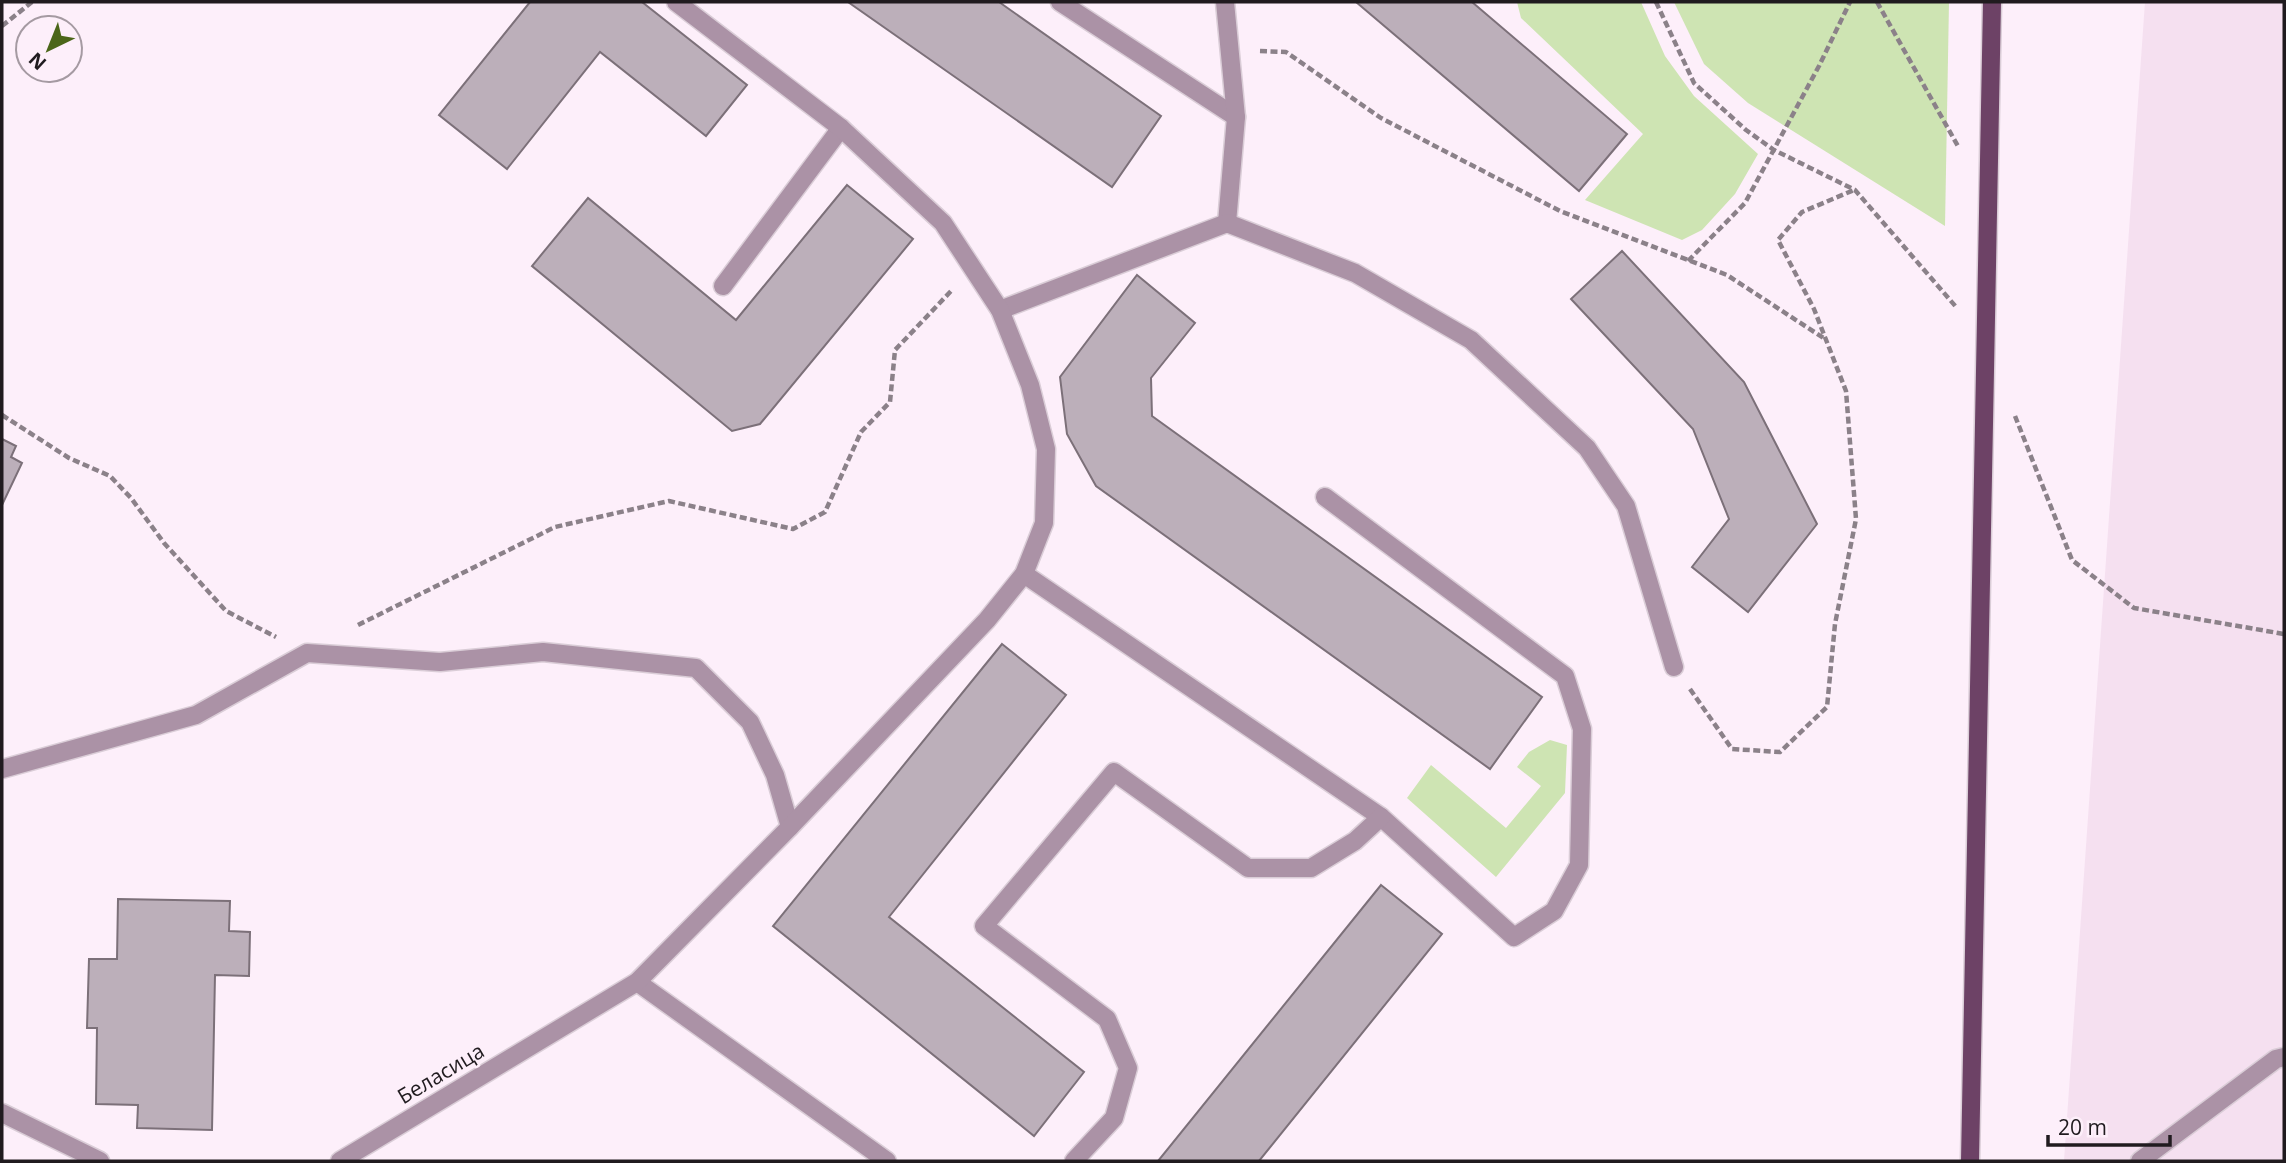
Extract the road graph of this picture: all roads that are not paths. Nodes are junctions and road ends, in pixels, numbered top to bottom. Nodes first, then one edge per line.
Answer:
1 (676, 2) edge
2 (1060, 2) edge
3 (1225, 2) edge
4 (1992, 2) edge
5 (1236, 117) junction
6 (841, 128) junction
7 (1227, 223) junction
8 (723, 286) dead end
9 (1000, 310) junction
10 (1325, 497) dead end
11 (1024, 573) junction
12 (1674, 667) road end
13 (2, 769) edge
14 (1381, 817) junction
15 (790, 827) junction
16 (637, 982) junction
17 (2284, 1057) edge
18 (2, 1113) edge
19 (100, 1161) edge
20 (340, 1161) edge
21 (887, 1161) edge
22 (1074, 1161) edge
23 (1970, 1161) edge
24 (2140, 1161) edge

1 - 6 street, Беласица
2 - 5 street
3 - 5 street
4 - 23 main road
5 - 7 street
6 - 8 street
6 - 9 street, Беласица
7 - 9 street
7 - 12 street
9 - 11 street, Беласица
10 - 14 street
11 - 14 street
11 - 15 street, Беласица
13 - 15 street
14 - 22 street
15 - 16 street, Беласица
16 - 20 street, Беласица
16 - 21 street
17 - 24 street
18 - 19 street

